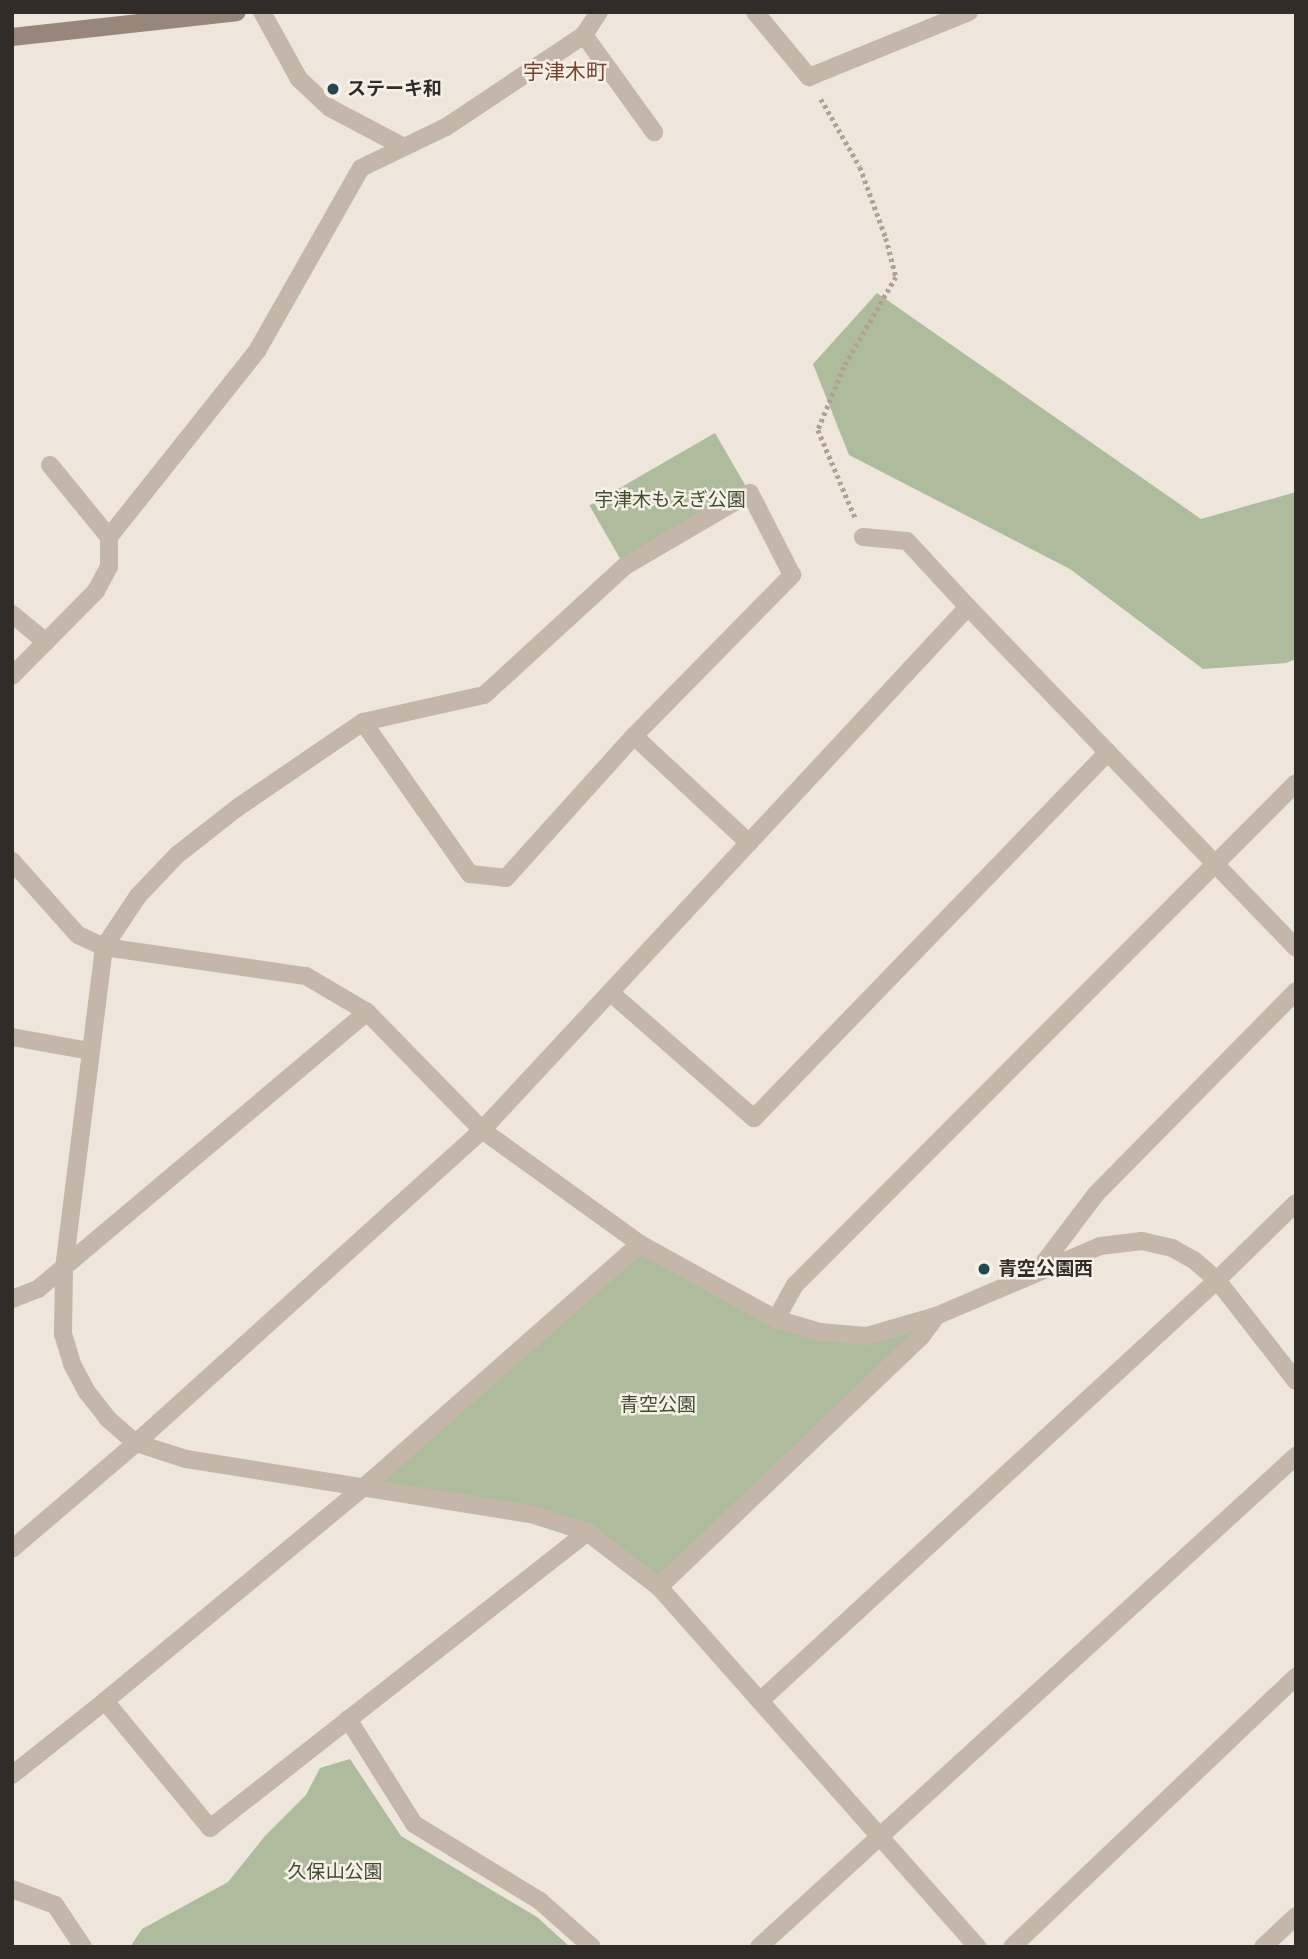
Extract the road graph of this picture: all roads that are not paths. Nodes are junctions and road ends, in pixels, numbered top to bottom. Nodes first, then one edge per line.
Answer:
1 (237, 12) edge
2 (261, 12) edge
3 (599, 12) edge
4 (755, 12) edge
5 (969, 12) edge
6 (149, 17) edge
7 (584, 35) junction
8 (12, 37) edge
9 (654, 132) dead end
10 (401, 146) junction
11 (50, 465) dead end
12 (109, 537) junction
13 (863, 537) road end
14 (968, 607) junction
15 (12, 614) edge
16 (46, 642) junction
17 (12, 676) edge
18 (363, 722) junction
19 (634, 736) junction
20 (1108, 752) junction
21 (1296, 783) edge
22 (749, 843) junction
23 (12, 861) edge
24 (1214, 863) junction
25 (104, 947) junction
26 (1296, 948) edge
27 (1296, 991) edge
28 (611, 993) junction
29 (367, 1012) junction
30 (12, 1037) edge
31 (90, 1052) junction
32 (482, 1130) junction
33 (1296, 1203) edge
34 (640, 1244) junction
35 (64, 1269) junction
36 (1039, 1269) junction
37 (1217, 1280) junction
38 (12, 1299) edge
39 (936, 1315) junction
40 (776, 1319) junction
41 (1296, 1381) edge
42 (136, 1443) junction
43 (1296, 1456) edge
44 (364, 1487) junction
45 (587, 1532) junction
46 (12, 1549) edge
47 (659, 1587) junction
48 (1296, 1677) edge
49 (105, 1701) junction
50 (760, 1701) junction
51 (348, 1719) junction
52 (12, 1775) edge
53 (879, 1835) junction
54 (12, 1889) edge
55 (1296, 1916) edge
56 (83, 1947) edge
57 (592, 1947) edge
58 (759, 1947) edge
59 (978, 1947) edge
60 (1012, 1947) edge
61 (1263, 1947) edge

1 - 6 main road
2 - 10 street
3 - 7 street
4 - 5 street
6 - 8 main road
7 - 9 street
7 - 10 street
10 - 12 street
11 - 12 street
12 - 16 street
13 - 14 street
14 - 20 street
14 - 22 street
15 - 16 street
16 - 17 street
18 - 19 street
18 - 19 street
18 - 25 street
19 - 22 street
20 - 24 street
20 - 28 street
21 - 24 street
22 - 28 street
23 - 25 street
24 - 26 street
24 - 40 street
25 - 29 street
25 - 31 street
27 - 36 street
28 - 32 street
29 - 32 street
29 - 35 street
30 - 31 street
31 - 35 street
32 - 34 street
32 - 42 street
33 - 37 street
34 - 40 street
34 - 44 street
35 - 38 street
35 - 42 street
36 - 37 street
36 - 39 street
37 - 41 street
37 - 50 street
39 - 40 street
39 - 47 street
42 - 44 street
42 - 46 street
43 - 53 street
44 - 45 street
44 - 49 street
45 - 47 street
45 - 51 street
47 - 50 street
48 - 60 street
49 - 51 street
49 - 52 street
50 - 53 street
51 - 57 street
53 - 58 street
53 - 59 street
54 - 56 street
55 - 61 street

